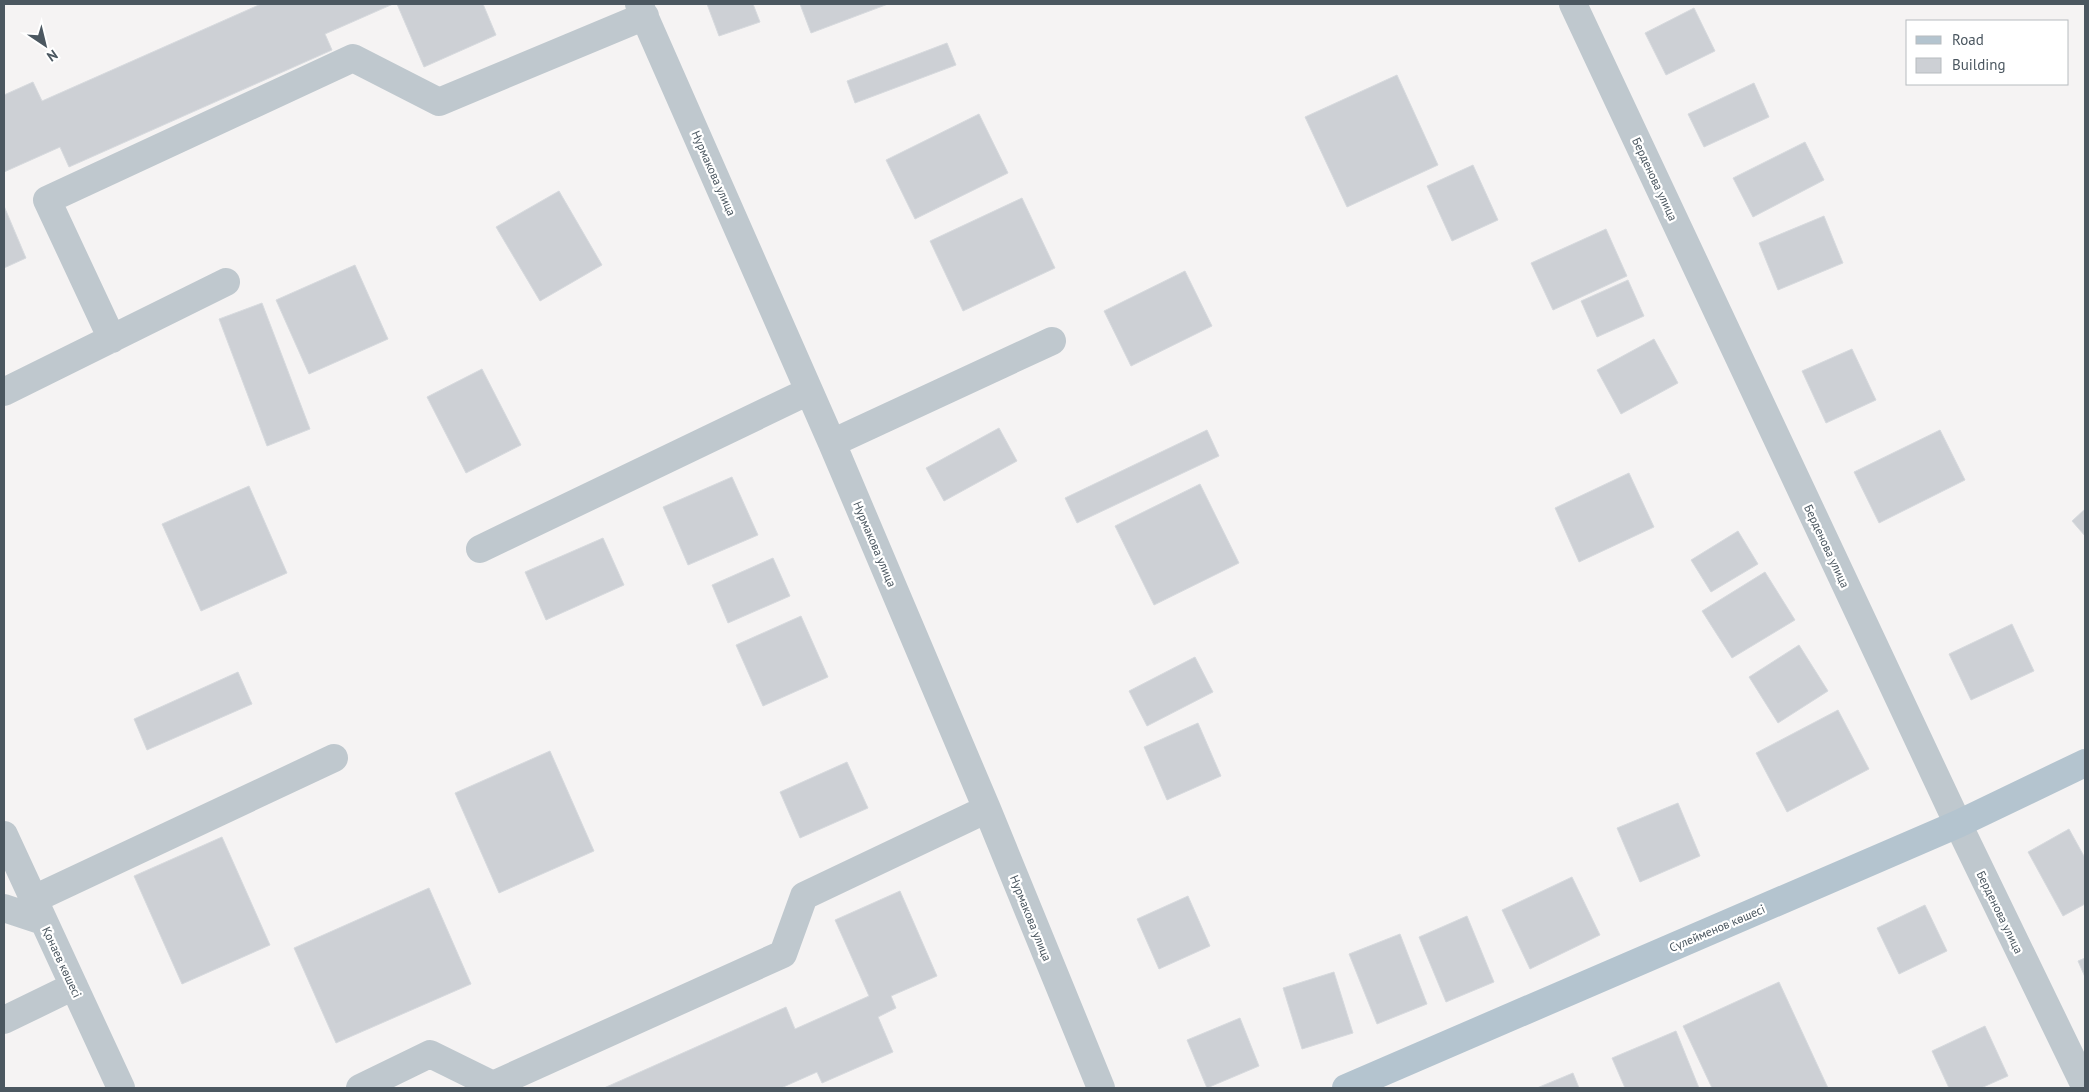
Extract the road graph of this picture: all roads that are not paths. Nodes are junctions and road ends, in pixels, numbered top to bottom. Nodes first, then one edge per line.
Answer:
1 (1573, 4) edge
2 (642, 10) edge
3 (226, 282) dead end
4 (112, 339) junction
5 (1052, 341) dead end
6 (809, 391) junction
7 (4, 392) edge
8 (832, 443) junction
9 (480, 549) dead end
10 (334, 758) dead end
11 (2085, 762) edge
12 (987, 809) junction
13 (1958, 824) junction
14 (4, 835) edge
15 (4, 908) edge
16 (38, 910) junction
17 (74, 986) junction
18 (4, 1020) edge
19 (2085, 1086) edge
20 (121, 1088) edge
21 (360, 1088) edge
22 (1101, 1088) edge
23 (1346, 1088) edge

1 - 13 street, Берденова улица
2 - 4 street
2 - 6 street, Нурмакова улица
3 - 4 street
4 - 7 street
5 - 8 street
6 - 8 street, Нурмакова улица
6 - 9 street
8 - 12 street, Нурмакова улица
10 - 16 street
11 - 13 main road, Сүлейменов көшесі
12 - 21 street
12 - 22 street, Нурмакова улица
13 - 19 street, Берденова улица
13 - 23 main road, Сүлейменов көшесі
14 - 16 street, Қонаев көшесі
15 - 16 street
16 - 17 street, Қонаев көшесі
17 - 18 street
17 - 20 street, Қонаев көшесі

